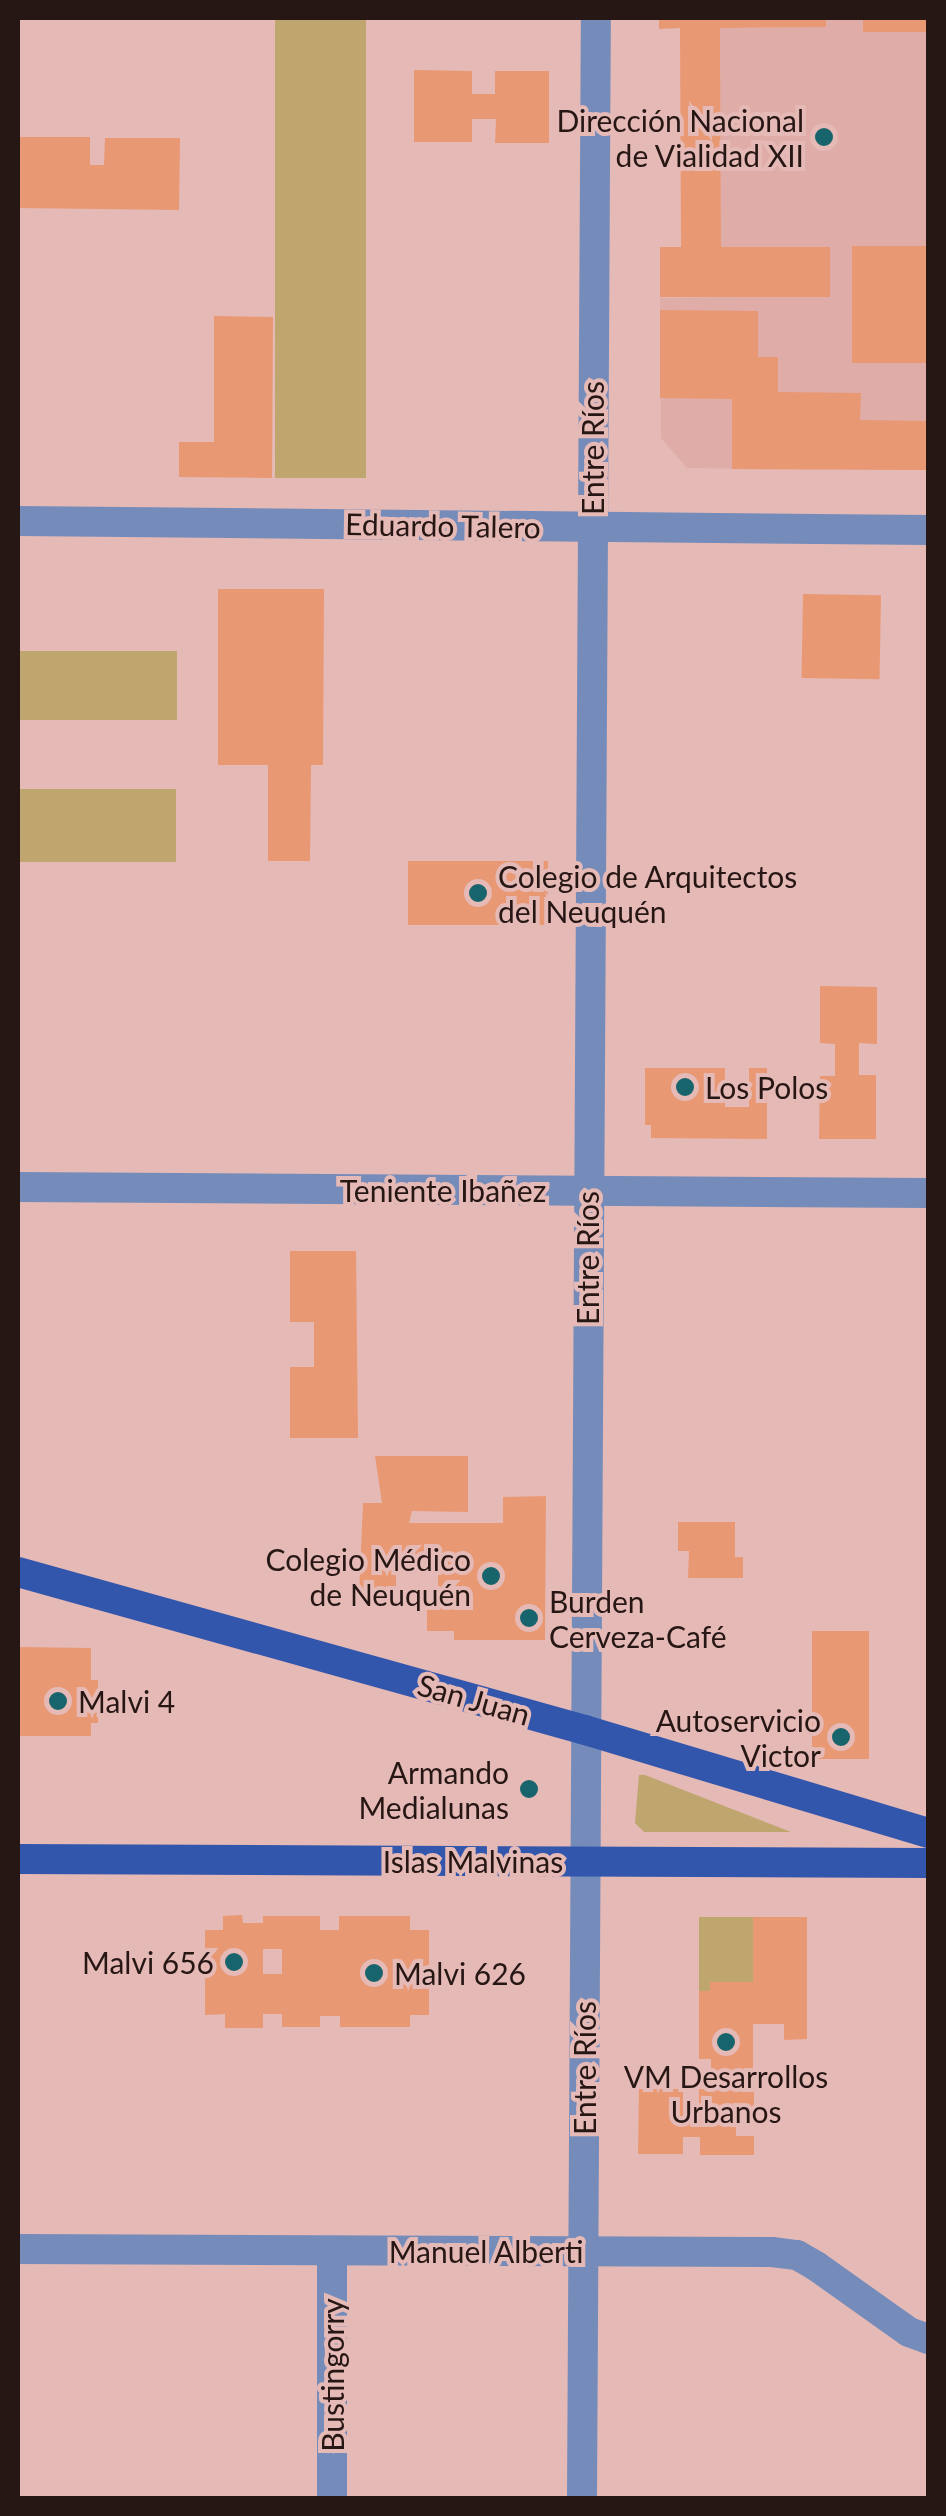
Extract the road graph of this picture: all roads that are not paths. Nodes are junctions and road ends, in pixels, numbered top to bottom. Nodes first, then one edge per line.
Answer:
1 (596, 18) edge
2 (18, 521) edge
3 (592, 526) junction
4 (928, 530) edge
5 (18, 1187) edge
6 (587, 1191) junction
7 (928, 1194) edge
8 (18, 1572) edge
9 (585, 1730) junction
10 (928, 1834) edge
11 (18, 1859) edge
12 (584, 1861) junction
13 (928, 1863) edge
14 (18, 2249) edge
15 (332, 2250) junction
16 (583, 2251) junction
17 (928, 2339) edge
18 (332, 2498) edge
19 (582, 2498) edge

1 - 3 street, Entre Ríos
2 - 3 street, Eduardo Talero
3 - 4 street, Eduardo Talero
3 - 6 street, Entre Ríos
5 - 6 street, Teniente Ibañez
6 - 7 street, Teniente Ibañez
6 - 9 street, Entre Ríos
8 - 9 main road, San Juan
9 - 10 main road, San Juan
9 - 12 street, Entre Ríos
11 - 12 main road, Islas Malvinas
12 - 13 main road, Islas Malvinas
12 - 16 street, Entre Ríos
14 - 15 street, Manuel Alberti
15 - 16 street, Manuel Alberti
15 - 18 street, Bustingorry
16 - 17 street, Manuel Alberti
16 - 19 street, Entre Ríos

